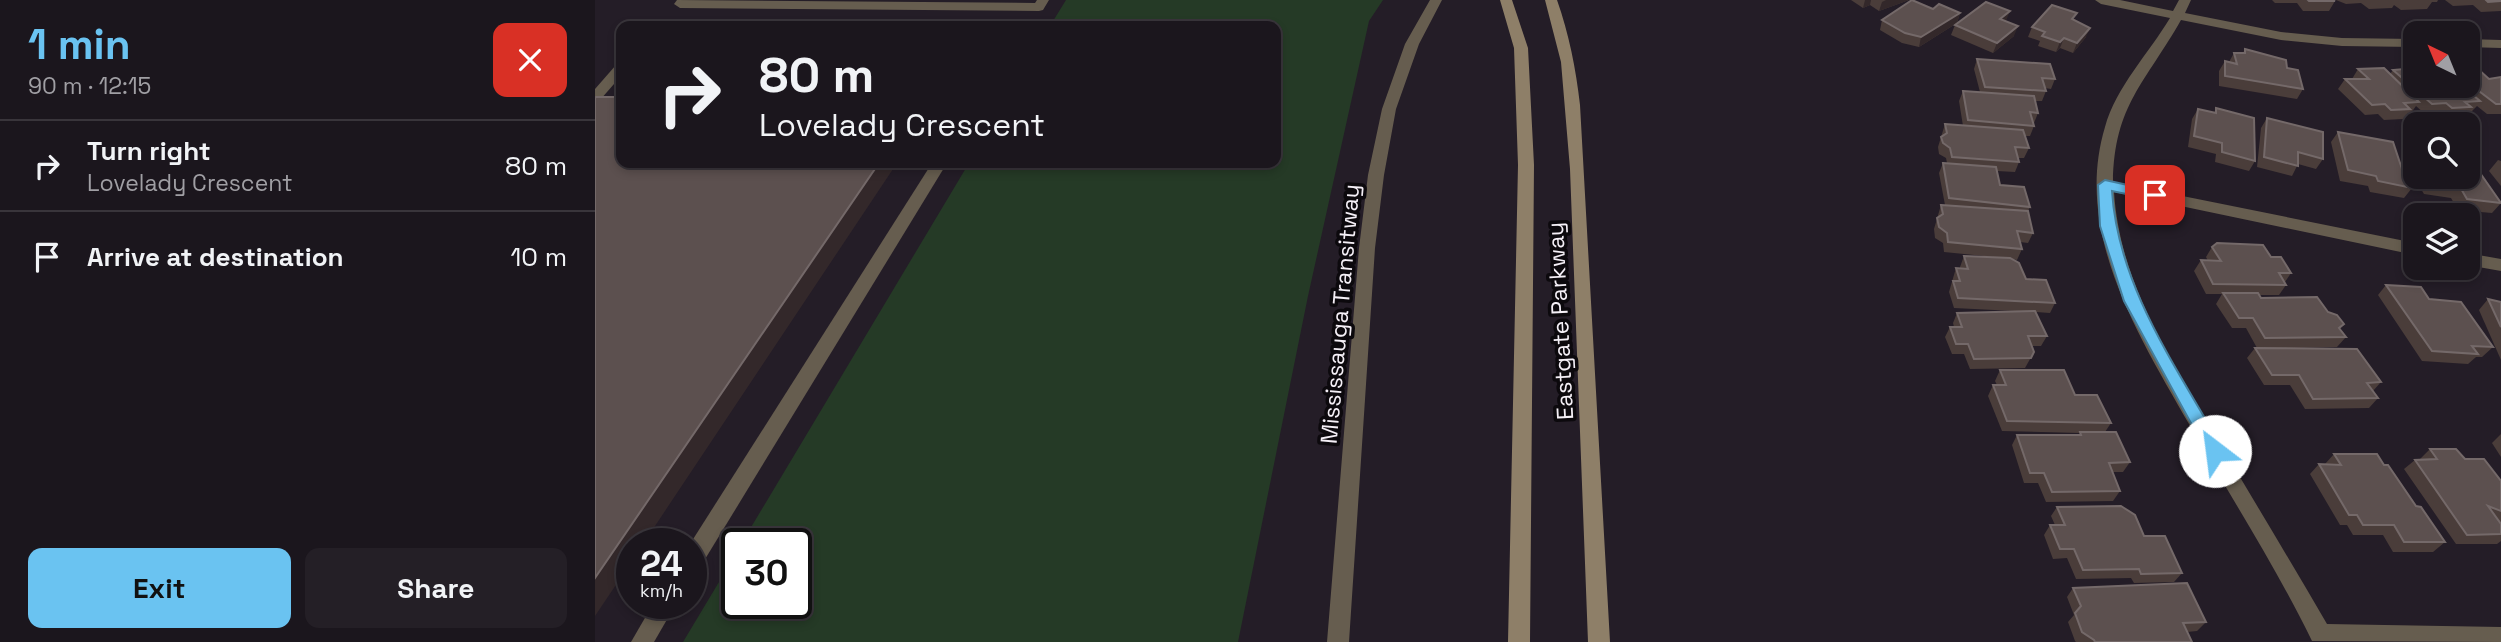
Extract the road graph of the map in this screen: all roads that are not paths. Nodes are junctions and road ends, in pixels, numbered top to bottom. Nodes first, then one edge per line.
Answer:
1 (684, 0) edge
2 (1043, 0) edge
3 (1436, 0) edge
4 (1506, 0) edge
5 (1551, 0) edge
6 (2101, 0) edge
7 (2182, 8) edge
8 (2403, 43) edge
9 (2480, 43) edge
10 (2501, 44) edge
11 (616, 74) edge
12 (595, 97) edge
13 (936, 168) edge
14 (2105, 185) junction
15 (2403, 247) edge
16 (2480, 262) edge
17 (2501, 265) edge
18 (707, 536) edge
19 (656, 619) edge
20 (2323, 638) edge
21 (2501, 638) edge
22 (642, 642) edge
23 (1338, 642) edge
24 (1519, 642) edge
25 (1599, 642) edge

1 - 2 street
3 - 23 street, Mississauga Transitway
4 - 24 main road, Eastgate Parkway
5 - 25 main road, Eastgate Parkway
6 - 7 street
7 - 8 street
7 - 14 street
9 - 10 street
11 - 12 street
13 - 18 street
14 - 15 street
14 - 20 street
16 - 17 street
19 - 22 street
20 - 21 street

